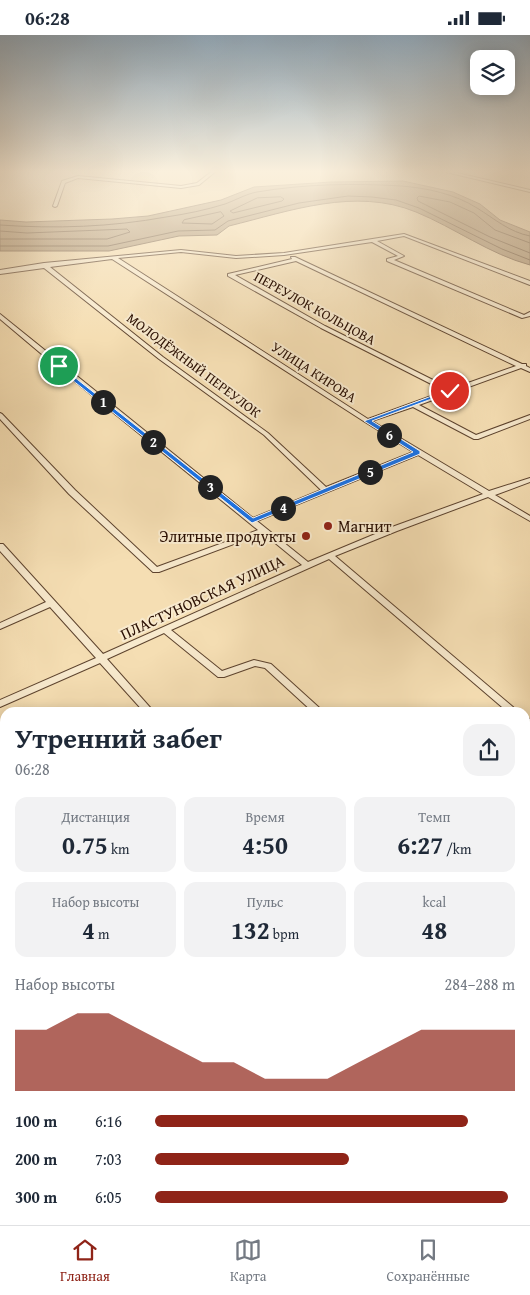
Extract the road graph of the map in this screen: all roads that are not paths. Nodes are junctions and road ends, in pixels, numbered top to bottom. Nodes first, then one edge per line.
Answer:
1 (374, 241) junction
2 (284, 254) junction
3 (113, 257) junction
4 (296, 260) junction
5 (44, 265) junction
6 (0, 272) edge
7 (530, 283) edge
8 (530, 314) edge
9 (0, 316) edge
10 (530, 363) edge
11 (522, 366) junction
12 (530, 370) edge
13 (450, 391) junction
14 (414, 405) junction
15 (0, 415) edge
16 (530, 417) edge
17 (367, 421) junction
18 (418, 452) junction
19 (530, 480) edge
20 (325, 490) junction
21 (488, 494) junction
22 (530, 519) edge
23 (252, 521) junction
24 (264, 531) junction
25 (0, 547) edge
26 (330, 556) junction
27 (307, 565) junction
28 (52, 603) junction
29 (0, 626) edge
30 (165, 629) junction
31 (101, 660) junction
32 (0, 704) edge
33 (145, 707) edge
34 (314, 707) edge
35 (509, 707) edge

1 - 2 street
1 - 7 street
1 - 8 street
2 - 3 street
2 - 4 street
3 - 5 street
3 - 17 street, УЛИЦА КИРОВА
4 - 11 street
4 - 13 street, ПЕРЕУЛОК КОЛЬЦОВА
5 - 6 street
5 - 20 street, МОЛОДЁЖНЫЙ ПЕРЕУЛОК
9 - 23 street
10 - 11 street
11 - 12 street
11 - 13 street
13 - 14 street
14 - 16 street
14 - 17 street
15 - 24 street
17 - 18 street, УЛИЦА КИРОВА
18 - 20 street
18 - 21 street, УЛИЦА КИРОВА
19 - 21 street, ПЛАСТУНОВСКАЯ УЛИЦА
20 - 23 street
21 - 22 street, УЛИЦА КИРОВА
21 - 26 street, ПЛАСТУНОВСКАЯ УЛИЦА
23 - 24 street
24 - 27 street
25 - 28 street
26 - 27 street, ПЛАСТУНОВСКАЯ УЛИЦА
26 - 35 street
27 - 30 street, ПЛАСТУНОВСКАЯ УЛИЦА
28 - 29 street
28 - 31 street
30 - 31 street, ПЛАСТУНОВСКАЯ УЛИЦА
30 - 34 street
31 - 32 street, ПЛАСТУНОВСКАЯ УЛИЦА
31 - 33 street

